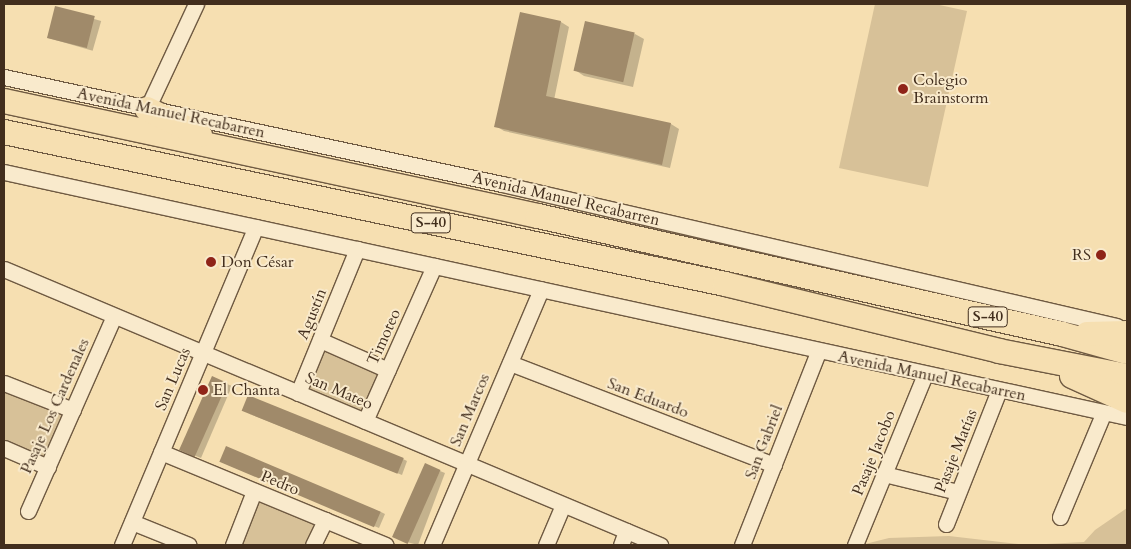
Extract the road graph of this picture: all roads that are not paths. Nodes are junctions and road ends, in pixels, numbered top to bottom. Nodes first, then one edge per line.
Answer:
1 (196, 4) edge
2 (4, 77) edge
3 (4, 101) edge
4 (146, 109) junction
5 (4, 132) edge
6 (233, 152) junction
7 (4, 172) edge
8 (256, 227) junction
9 (357, 249) junction
10 (434, 266) junction
11 (4, 269) edge
12 (542, 289) junction
13 (114, 316) junction
14 (1127, 329) edge
15 (1127, 333) edge
16 (1062, 334) junction
17 (320, 340) junction
18 (999, 351) junction
19 (818, 352) junction
20 (1127, 352) edge
21 (203, 353) junction
22 (510, 364) junction
23 (388, 370) junction
24 (925, 374) junction
25 (1127, 376) edge
26 (4, 383) edge
27 (998, 390) junction
28 (298, 393) junction
29 (1127, 401) edge
30 (73, 410) junction
31 (1102, 414) junction
32 (1127, 417) edge
33 (365, 421) junction
34 (4, 448) edge
35 (161, 452) junction
36 (466, 464) junction
37 (774, 465) junction
38 (48, 467) junction
39 (884, 474) junction
40 (254, 491) junction
41 (958, 492) junction
42 (563, 505) junction
43 (28, 510) dead end
44 (1060, 517) dead end
45 (325, 520) junction
46 (132, 522) junction
47 (946, 524) dead end
48 (624, 538) edge
49 (122, 545) edge
50 (189, 545) edge
51 (233, 545) edge
52 (313, 545) edge
53 (386, 545) edge
54 (432, 545) edge
55 (546, 545) edge
56 (660, 545) edge
57 (742, 545) edge
58 (855, 545) edge

1 - 4 street
2 - 4 street, Avenida Manuel Recabarren
3 - 6 main road, Avenida Manuel Recabarren / S-40
4 - 6 main road
4 - 14 street, Avenida Manuel Recabarren
5 - 18 main road, S-40
6 - 16 main road, Avenida Manuel Recabarren / S-40
7 - 8 street, Avenida Manuel Recabarren
8 - 9 street, Avenida Manuel Recabarren
8 - 21 street, San Lucas
9 - 10 street, Avenida Manuel Recabarren
9 - 17 street, Agustín
10 - 12 street, Avenida Manuel Recabarren
10 - 23 street, Timoteo
11 - 13 street, San Mateo
12 - 19 street, Avenida Manuel Recabarren
12 - 22 street, San Marcos
13 - 21 street, San Mateo
13 - 30 street, Pasaje Los Cardenales
15 - 16 main road
16 - 20 main road, Avenida Manuel Recabarren / S-40
17 - 23 street
17 - 28 street, Agustín
18 - 25 main road, S-40
18 - 29 main road
19 - 24 street, Avenida Manuel Recabarren
19 - 37 street, San Gabriel
21 - 28 street, San Mateo
21 - 35 street, San Lucas
22 - 36 street, San Marcos
22 - 37 street, San Eduardo
23 - 33 street, Timoteo
24 - 27 street, Avenida Manuel Recabarren
24 - 39 street, Pasaje Jacobo
26 - 30 street
27 - 31 street, Avenida Manuel Recabarren
27 - 41 street, Pasaje Matías
28 - 33 street, San Mateo
30 - 38 street, Pasaje Los Cardenales
31 - 32 street, Avenida Manuel Recabarren
31 - 44 street
33 - 36 street, San Mateo
34 - 38 street
35 - 40 street, Pedro
35 - 46 street, San Lucas
36 - 42 street, San Mateo
36 - 54 street, San Marcos
37 - 57 street, San Gabriel
38 - 43 street, Pasaje Los Cardenales
39 - 41 street
39 - 58 street, Pasaje Jacobo
40 - 45 street, Pedro
40 - 51 street
41 - 47 street, Pasaje Matías
42 - 48 street, San Mateo
42 - 55 street
45 - 52 street
45 - 53 street, Pedro
46 - 49 street, San Lucas
46 - 50 street
48 - 56 street, San Mateo

